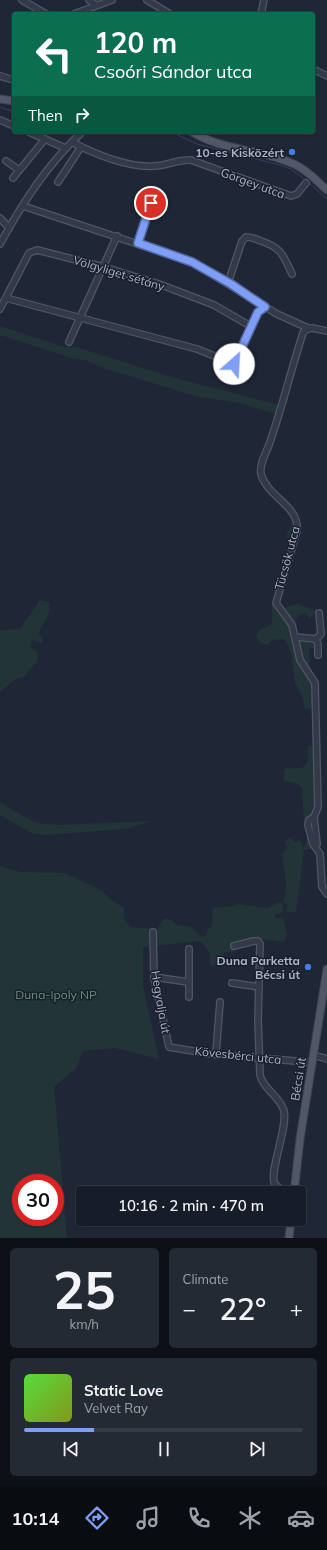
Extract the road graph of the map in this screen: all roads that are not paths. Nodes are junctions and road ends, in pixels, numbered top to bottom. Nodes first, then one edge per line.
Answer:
1 (22, 0) edge
2 (89, 0) edge
3 (112, 0) edge
4 (140, 0) edge
5 (264, 0) edge
6 (148, 1) edge
7 (96, 5) junction
8 (43, 12) edge
9 (79, 12) edge
10 (167, 12) edge
11 (261, 12) edge
12 (315, 70) edge
13 (0, 76) edge
14 (327, 76) edge
15 (12, 79) edge
16 (0, 99) edge
17 (12, 101) edge
18 (0, 120) edge
19 (12, 125) edge
20 (34, 134) edge
21 (80, 134) edge
22 (196, 134) edge
23 (45, 139) junction
24 (72, 142) junction
25 (81, 147) junction
26 (65, 148) junction
27 (6, 161) dead end
28 (19, 170) junction
29 (13, 178) dead end
30 (58, 182) dead end
31 (306, 183) dead end
32 (327, 190) edge
33 (151, 203) dead end
34 (23, 206) junction
35 (0, 218) edge
36 (9, 228) junction
37 (117, 236) junction
38 (138, 243) junction
39 (0, 244) edge
40 (104, 267) junction
41 (292, 274) dead end
42 (228, 283) junction
43 (6, 298) junction
44 (265, 307) junction
45 (0, 309) edge
46 (80, 319) junction
47 (252, 327) junction
48 (308, 328) junction
49 (327, 331) edge
50 (69, 342) dead end
51 (319, 613) dead end
52 (296, 636) junction
53 (316, 639) junction
54 (318, 655) dead end
55 (314, 817) junction
56 (318, 844) dead end
57 (327, 894) edge
58 (153, 932) dead end
59 (234, 946) dead end
60 (189, 949) dead end
61 (327, 969) edge
62 (154, 978) junction
63 (188, 982) junction
64 (232, 982) dead end
65 (259, 986) junction
66 (189, 997) dead end
67 (220, 1002) dead end
68 (169, 1047) joint
69 (216, 1053) junction
70 (313, 1055) junction
71 (258, 1058) junction
72 (327, 1059) edge
73 (307, 1062) dead end
74 (278, 1186) edge
75 (295, 1186) edge
76 (290, 1226) edge
77 (289, 1238) edge

1 - 8 street
2 - 7 street
3 - 7 street
4 - 6 street
5 - 11 street
6 - 10 street
7 - 9 street
12 - 14 street
13 - 15 street
16 - 17 main road
18 - 19 street
20 - 23 street
21 - 24 street
22 - 32 main road
23 - 26 street
23 - 28 street
24 - 25 street, Görgey utca
24 - 26 street
25 - 30 street
25 - 31 street, Görgey utca
26 - 34 street
27 - 28 street
28 - 29 street
33 - 38 street
34 - 36 street
34 - 37 street
35 - 36 street
36 - 39 street
37 - 38 street
37 - 40 street
38 - 42 street
40 - 43 street, Völgyliget sétány
40 - 46 street
40 - 47 street, Völgyliget sétány
41 - 42 street
42 - 44 street
43 - 45 street, Völgyliget sétány
43 - 46 street
44 - 47 street
44 - 48 street
46 - 47 street
46 - 50 street
48 - 49 street
48 - 52 street, Tücsök utca
51 - 53 street
52 - 53 street
52 - 55 street, Tücsök utca
53 - 54 street
55 - 56 street, Tücsök utca
55 - 57 street, Tücsök utca
58 - 62 street, Hegyalja út
59 - 65 street
60 - 63 street
61 - 70 main road, Bécsi út
62 - 63 street
62 - 68 street, Hegyalja út
63 - 66 street
64 - 65 street
65 - 71 street
67 - 69 street
68 - 69 street, Kövesbérci utca
69 - 71 street, Kövesbérci utca
70 - 72 street
70 - 75 main road, Bécsi út
71 - 73 street, Kövesbérci utca
71 - 74 street
76 - 77 main road

